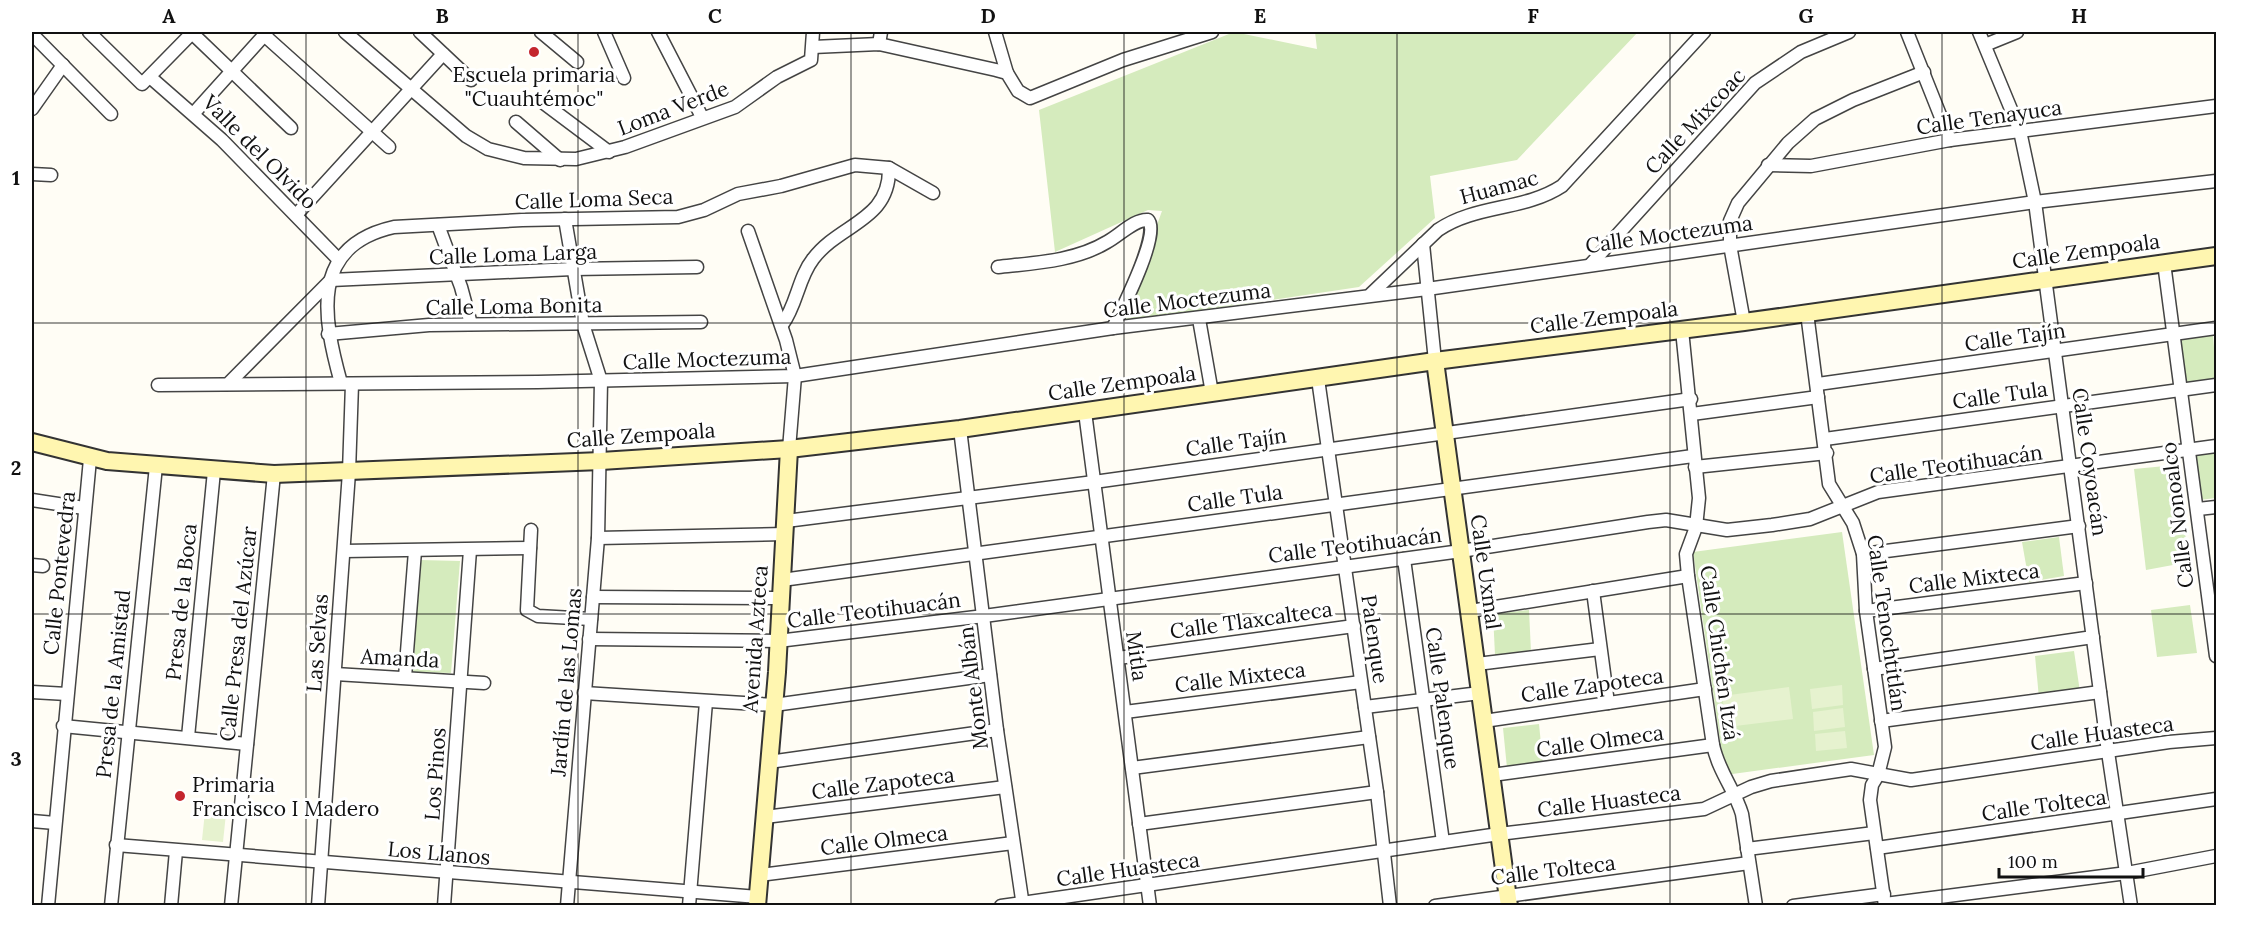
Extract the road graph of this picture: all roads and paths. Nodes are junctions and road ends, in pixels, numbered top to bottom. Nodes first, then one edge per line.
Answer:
1 (89, 32) edge
2 (192, 32) edge
3 (345, 32) edge
4 (420, 32) edge
5 (541, 32) edge
6 (604, 32) edge
7 (658, 32) edge
8 (813, 32) edge
9 (995, 32) edge
10 (1212, 32) edge
11 (1704, 32) edge
12 (1849, 32) edge
13 (1907, 32) edge
14 (1979, 32) edge
15 (2017, 32) edge
16 (266, 33) edge
17 (32, 34) edge
18 (880, 38) edge
19 (1984, 45) junction
20 (813, 47) junction
21 (443, 54) junction
22 (577, 63) dead end
23 (63, 65) junction
24 (230, 72) junction
25 (1924, 72) junction
26 (1007, 73) junction
27 (624, 78) dead end
28 (146, 80) junction
29 (471, 80) dead end
30 (411, 91) junction
31 (541, 101) dead end
32 (2217, 106) edge
33 (32, 109) edge
34 (194, 113) junction
35 (111, 114) dead end
36 (702, 117) junction
37 (516, 122) dead end
38 (291, 128) dead end
39 (2020, 130) junction
40 (373, 132) junction
41 (1950, 141) junction
42 (389, 147) dead end
43 (609, 152) junction
44 (560, 160) junction
45 (1768, 165) junction
46 (889, 168) junction
47 (32, 174) edge
48 (51, 175) dead end
49 (2217, 181) edge
50 (933, 193) dead end
51 (2035, 202) junction
52 (296, 215) junction
53 (565, 219) junction
54 (438, 225) junction
55 (748, 231) dead end
56 (1423, 244) junction
57 (1730, 245) junction
58 (2217, 256) edge
59 (338, 259) junction
60 (2164, 263) junction
61 (1591, 264) junction
62 (697, 267) dead end
63 (998, 267) dead end
64 (573, 269) junction
65 (457, 276) junction
66 (2044, 279) junction
67 (331, 280) junction
68 (1427, 289) junction
69 (1371, 294) junction
70 (1807, 313) junction
71 (1199, 320) junction
72 (701, 322) dead end
73 (1744, 322) junction
74 (471, 324) junction
75 (583, 324) junction
76 (782, 325) junction
77 (1113, 328) junction
78 (2217, 328) edge
79 (1682, 330) junction
80 (328, 334) junction
81 (2174, 334) junction
82 (2055, 351) junction
83 (1435, 361) junction
84 (795, 376) junction
85 (1318, 379) junction
86 (601, 381) junction
87 (230, 382) junction
88 (347, 384) junction
89 (158, 385) dead end
90 (2217, 385) edge
91 (1818, 390) junction
92 (2182, 390) junction
93 (1212, 393) junction
94 (1691, 399) junction
95 (2064, 406) junction
96 (1085, 412) junction
97 (1692, 414) junction
98 (960, 429) junction
99 (1444, 434) junction
100 (1825, 440) junction
101 (32, 442) edge
102 (2217, 446) edge
103 (789, 449) junction
104 (2189, 449) junction
105 (1328, 450) junction
106 (1827, 453) junction
107 (90, 459) junction
108 (601, 461) junction
109 (1694, 461) junction
110 (156, 466) junction
111 (2071, 467) junction
112 (214, 471) junction
113 (349, 472) junction
114 (274, 474) junction
115 (1094, 482) junction
116 (1452, 490) junction
117 (969, 499) junction
118 (32, 500) edge
119 (1336, 504) junction
120 (1841, 506) junction
121 (2217, 507) edge
122 (84, 508) junction
123 (2198, 509) junction
124 (2079, 526) junction
125 (785, 527) junction
126 (1696, 527) junction
127 (531, 530) dead end
128 (1102, 536) junction
129 (598, 538) junction
130 (530, 548) junction
131 (470, 550) junction
132 (344, 551) junction
133 (415, 551) junction
134 (1461, 552) junction
135 (976, 554) junction
136 (1863, 554) junction
137 (1404, 559) junction
138 (2210, 562) edge
139 (1345, 566) junction
140 (1688, 576) junction
141 (782, 580) junction
142 (2086, 583) junction
143 (1593, 591) junction
144 (593, 597) junction
145 (781, 597) junction
146 (1110, 599) junction
147 (1470, 611) junction
148 (1866, 611) junction
149 (984, 616) junction
150 (591, 619) junction
151 (2214, 620) edge
152 (1354, 626) junction
153 (2093, 637) junction
154 (589, 639) junction
155 (778, 641) junction
156 (1600, 649) junction
157 (2217, 656) edge
158 (1118, 658) junction
159 (1477, 664) junction
160 (1874, 669) junction
161 (335, 674) junction
162 (990, 675) junction
163 (405, 677) junction
164 (462, 681) junction
165 (1361, 682) junction
166 (484, 683) dead end
167 (1705, 689) junction
168 (32, 692) edge
169 (2100, 692) junction
170 (584, 693) junction
171 (1480, 693) junction
172 (67, 694) junction
173 (1423, 700) junction
174 (706, 702) junction
175 (1608, 703) junction
176 (774, 705) junction
177 (1365, 707) junction
178 (1125, 712) junction
179 (1484, 721) junction
180 (1881, 721) junction
181 (63, 726) junction
182 (998, 730) junction
183 (128, 731) junction
184 (188, 737) junction
185 (1369, 737) junction
186 (2217, 738) edge
187 (247, 744) junction
188 (1713, 745) junction
189 (2108, 752) junction
190 (769, 762) junction
191 (1132, 768) junction
192 (1492, 775) junction
193 (1878, 775) junction
194 (1005, 787) junction
195 (1377, 792) junction
196 (1734, 796) junction
197 (2217, 799) edge
198 (2117, 815) junction
199 (765, 817) junction
200 (32, 821) edge
201 (56, 823) junction
202 (1138, 824) junction
203 (1874, 833) junction
204 (1499, 834) junction
205 (1443, 842) junction
206 (1013, 843) junction
207 (116, 845) junction
208 (1877, 848) junction
209 (1747, 849) junction
210 (176, 852) junction
211 (1383, 852) junction
212 (236, 855) junction
213 (2217, 856) edge
214 (321, 862) junction
215 (1749, 864) junction
216 (447, 873) junction
217 (2127, 873) junction
218 (760, 875) junction
219 (569, 882) junction
220 (1148, 886) junction
221 (691, 892) junction
222 (1509, 900) edge
223 (758, 901) edge
224 (1885, 901) edge
225 (1023, 904) edge
226 (48, 906) edge
227 (111, 906) edge
228 (171, 906) edge
229 (231, 906) edge
230 (318, 906) edge
231 (444, 906) edge
232 (567, 906) edge
233 (689, 906) edge
234 (1001, 906) edge
235 (1150, 906) edge
236 (1390, 906) edge
237 (1435, 906) edge
238 (1756, 906) edge
239 (1793, 906) edge
240 (2131, 906) edge

1 - 28 street, Valle del Olvido
2 - 24 street
2 - 28 street
3 - 30 street, Loma Verde
4 - 21 street
5 - 22 street
6 - 27 street
7 - 36 street
8 - 20 street
9 - 26 street
10 - 26 street
11 - 56 street, Huamac
12 - 61 street, Calle Mixcoac
13 - 25 street
14 - 19 street, Calle Coyoacán
15 - 19 street
16 - 24 street
16 - 40 street
17 - 23 street
18 - 20 street
18 - 26 street
19 - 39 street, Calle Coyoacán
20 - 36 street, Loma Verde
21 - 29 street
21 - 30 street
23 - 33 street
23 - 35 street
24 - 34 street
24 - 38 street
25 - 41 street
25 - 45 street
28 - 34 street, Valle del Olvido
30 - 40 street
30 - 44 street, Loma Verde
31 - 43 street
32 - 39 street, Calle Tenayuca
34 - 52 street, Valle del Olvido
36 - 43 street, Loma Verde
37 - 44 street
39 - 41 street, Calle Tenayuca
39 - 51 street, Calle Coyoacán
40 - 42 street
40 - 52 street
41 - 45 street, Calle Tenayuca
43 - 44 street, Loma Verde
45 - 57 street
46 - 50 street
46 - 53 street, Calle Loma Seca
46 - 76 street
47 - 48 street
49 - 51 street, Calle Moctezuma
51 - 57 street, Calle Moctezuma
51 - 66 street, Calle Coyoacán
52 - 59 street, Valle del Olvido
53 - 54 street, Calle Loma Seca
53 - 64 street, Jardín de las Lomas
54 - 59 street, Calle Loma Seca
54 - 65 street
55 - 76 street, Avenida Azteca
56 - 68 street, Calle Uxmal
56 - 69 street, Huamac
57 - 61 street, Calle Moctezuma
57 - 73 street
58 - 60 street, Calle Zempoala
59 - 67 street, Las Selvas
60 - 66 street, Calle Zempoala
60 - 81 street, Calle Nonoalco
61 - 68 street, Calle Moctezuma
62 - 64 street, Calle Loma Larga
63 - 77 street
64 - 65 street, Calle Loma Larga
64 - 75 street, Jardín de las Lomas
65 - 67 street, Calle Loma Larga
65 - 74 street
66 - 70 street, Calle Zempoala
66 - 82 street, Calle Coyoacán
67 - 80 street, Las Selvas
67 - 87 street
68 - 69 street, Calle Moctezuma
68 - 83 street, Calle Uxmal
69 - 71 street, Calle Moctezuma
70 - 73 street, Calle Zempoala
70 - 91 street, Calle Tenochtitlán
71 - 77 street, Calle Moctezuma
71 - 93 street
72 - 75 street, Calle Loma Bonita
73 - 79 street, Calle Zempoala
74 - 75 street, Calle Loma Bonita
74 - 80 street, Calle Loma Bonita
75 - 86 street, Jardín de las Lomas
76 - 84 street, Avenida Azteca
77 - 84 street, Calle Moctezuma
78 - 81 street, Calle Tajín
79 - 83 street, Calle Zempoala
79 - 94 street, Calle Chichén Itzá
80 - 88 street, Las Selvas
81 - 82 street, Calle Tajín
81 - 92 street, Calle Nonoalco
82 - 91 street, Calle Tajín
82 - 95 street, Calle Coyoacán
83 - 85 street, Calle Zempoala
83 - 99 street, Calle Uxmal
84 - 86 street, Calle Moctezuma
84 - 103 street, Avenida Azteca
85 - 93 street, Calle Zempoala
85 - 105 street, Palenque
86 - 88 street, Calle Moctezuma
86 - 108 street, Jardín de las Lomas
87 - 88 street, Calle Moctezuma
87 - 89 street, Calle Moctezuma
88 - 113 street, Las Selvas
90 - 92 street, Calle Tula
91 - 97 street, Calle Tajín
91 - 100 street, Calle Tenochtitlán
92 - 95 street, Calle Tula
92 - 104 street, Calle Nonoalco
93 - 96 street, Calle Zempoala
94 - 97 street, Calle Chichén Itzá
94 - 99 street, Calle Tajín
95 - 100 street, Calle Tula
95 - 111 street, Calle Coyoacán
96 - 98 street, Calle Zempoala
96 - 115 street, Mitla
97 - 109 street, Calle Chichén Itzá
98 - 103 street, Calle Zempoala
98 - 117 street, Monte Albán
99 - 105 street, Calle Tajín
99 - 116 street, Calle Uxmal
100 - 106 street, Calle Tenochtitlán
101 - 107 street, Calle Zempoala
102 - 104 street, Calle Teotihuacán
103 - 108 street, Calle Zempoala
103 - 125 street, Avenida Azteca
104 - 111 street, Calle Teotihuacán
104 - 123 street, Calle Nonoalco
105 - 115 street, Calle Tajín
105 - 119 street, Palenque
106 - 109 street, Calle Tula
106 - 120 street, Calle Tenochtitlán
107 - 110 street, Calle Zempoala
107 - 122 street, Calle Pontevedra
108 - 113 street, Calle Zempoala
108 - 129 street, Jardín de las Lomas
109 - 116 street, Calle Tula
109 - 126 street, Calle Chichén Itzá
110 - 112 street, Calle Zempoala
110 - 183 street, Presa de la Amistad
111 - 120 street, Calle Teotihuacán
111 - 124 street, Calle Coyoacán
112 - 114 street, Calle Zempoala
112 - 184 street, Presa de la Boca
113 - 114 street, Calle Zempoala
113 - 132 street, Las Selvas
114 - 187 street, Calle Presa del Azúcar
115 - 117 street, Calle Tajín
115 - 128 street, Mitla
116 - 119 street, Calle Tula
116 - 134 street, Calle Uxmal
117 - 125 street, Calle Tajín
117 - 135 street, Monte Albán
118 - 122 street
119 - 128 street, Calle Tula
119 - 139 street, Palenque
120 - 126 street, Calle Teotihuacán
120 - 136 street, Calle Tenochtitlán
121 - 123 street
122 - 172 street, Calle Pontevedra
123 - 138 street, Calle Nonoalco
124 - 136 street
124 - 142 street, Calle Coyoacán
125 - 129 street, Calle Tajín
125 - 141 street, Avenida Azteca
126 - 134 street, Calle Teotihuacán
126 - 140 street, Calle Chichén Itzá
127 - 130 street
128 - 135 street, Calle Tula
128 - 146 street, Mitla
129 - 144 street, Jardín de las Lomas
130 - 131 street
130 - 150 street
131 - 133 street
131 - 164 street, Los Pinos
132 - 133 street
132 - 161 street, Las Selvas
133 - 163 street
134 - 137 street, Calle Teotihuacán
134 - 147 street, Calle Uxmal
135 - 141 street, Calle Tula
135 - 149 street, Monte Albán
136 - 148 street, Calle Tenochtitlán
137 - 139 street, Calle Teotihuacán
137 - 173 street, Calle Palenque
138 - 151 street, Calle Nonoalco
139 - 146 street, Calle Teotihuacán
139 - 152 street, Palenque
140 - 143 street
140 - 167 street, Calle Chichén Itzá
141 - 145 street, Avenida Azteca
142 - 148 street, Calle Mixteca
142 - 153 street, Calle Coyoacán
143 - 147 street
143 - 156 street
144 - 145 street
144 - 150 street, Jardín de las Lomas
145 - 155 street, Avenida Azteca
146 - 149 street, Calle Teotihuacán
146 - 158 street, Mitla
147 - 159 street, Calle Uxmal
148 - 160 street, Calle Tenochtitlán
149 - 155 street, Calle Teotihuacán
149 - 162 street, Monte Albán
150 - 154 street, Jardín de las Lomas
151 - 157 street, Calle Nonoalco
152 - 158 street, Calle Tlaxcalteca
152 - 165 street, Palenque
153 - 160 street
153 - 169 street, Calle Coyoacán
154 - 155 street, Calle Teotihuacán
154 - 170 street, Jardín de las Lomas
155 - 176 street, Avenida Azteca
156 - 159 street
156 - 175 street
158 - 178 street, Mitla
159 - 171 street, Calle Uxmal
160 - 180 street, Calle Tenochtitlán
161 - 163 street, Amanda
161 - 214 street, Las Selvas
162 - 176 street
162 - 182 street, Monte Albán
163 - 164 street, Amanda
164 - 166 street, Amanda
164 - 216 street, Los Pinos
165 - 177 street, Palenque
165 - 178 street, Calle Mixteca
167 - 175 street, Calle Zapoteca
167 - 188 street, Calle Chichén Itzá
168 - 172 street
169 - 180 street
169 - 189 street, Calle Coyoacán
170 - 174 street
170 - 219 street, Jardín de las Lomas
171 - 173 street
171 - 179 street, Calle Uxmal
172 - 181 street, Calle Pontevedra
173 - 177 street
173 - 205 street, Calle Palenque
174 - 176 street
174 - 221 street
175 - 179 street, Calle Zapoteca
176 - 190 street, Avenida Azteca
177 - 185 street, Palenque
178 - 191 street, Mitla
179 - 192 street, Calle Uxmal
180 - 193 street, Calle Tenochtitlán
181 - 183 street
181 - 201 street, Calle Pontevedra
182 - 190 street
182 - 194 street, Monte Albán
183 - 184 street
183 - 207 street, Presa de la Amistad
184 - 187 street
185 - 191 street
185 - 195 street, Palenque
186 - 189 street, Calle Huasteca
187 - 212 street, Calle Presa del Azúcar
188 - 192 street, Calle Olmeca
188 - 196 street, Calle Chichén Itzá
189 - 193 street, Calle Huasteca
189 - 198 street, Calle Coyoacán
190 - 199 street, Avenida Azteca
191 - 202 street, Mitla
192 - 204 street, Calle Uxmal
193 - 196 street, Calle Huasteca
193 - 203 street, Calle Tenochtitlán
194 - 199 street, Calle Zapoteca
194 - 206 street, Monte Albán
195 - 202 street
195 - 211 street, Palenque
196 - 204 street, Calle Huasteca
196 - 209 street, Calle Chichén Itzá
197 - 198 street, Calle Tolteca
198 - 208 street, Calle Tolteca
198 - 217 street, Calle Coyoacán
199 - 218 street, Avenida Azteca
200 - 201 street
201 - 226 street, Calle Pontevedra
202 - 220 street, Mitla
203 - 208 street, Calle Tenochtitlán
203 - 209 street
204 - 205 street, Calle Huasteca
204 - 222 street, Calle Uxmal
205 - 211 street, Calle Huasteca
206 - 218 street, Calle Olmeca
206 - 225 street, Monte Albán
207 - 210 street, Los Llanos
207 - 227 street, Presa de la Amistad
208 - 224 street, Calle Tenochtitlán
209 - 215 street, Calle Chichén Itzá
210 - 212 street, Los Llanos
210 - 228 street
211 - 220 street, Calle Huasteca
211 - 236 street, Palenque
212 - 214 street, Los Llanos
212 - 229 street, Calle Presa del Azúcar
213 - 217 street
214 - 216 street, Los Llanos
214 - 230 street, Las Selvas
215 - 222 street, Calle Tolteca
215 - 238 street, Calle Chichén Itzá
216 - 219 street, Los Llanos
216 - 231 street, Los Pinos
217 - 224 street
217 - 240 street, Calle Coyoacán
218 - 223 street, Avenida Azteca
219 - 221 street, Los Llanos
219 - 232 street, Jardín de las Lomas
220 - 225 street, Calle Huasteca
220 - 235 street, Mitla
221 - 223 street, Los Llanos
221 - 233 street
222 - 237 street, Calle Tolteca
224 - 239 street
225 - 234 street, Calle Huasteca

